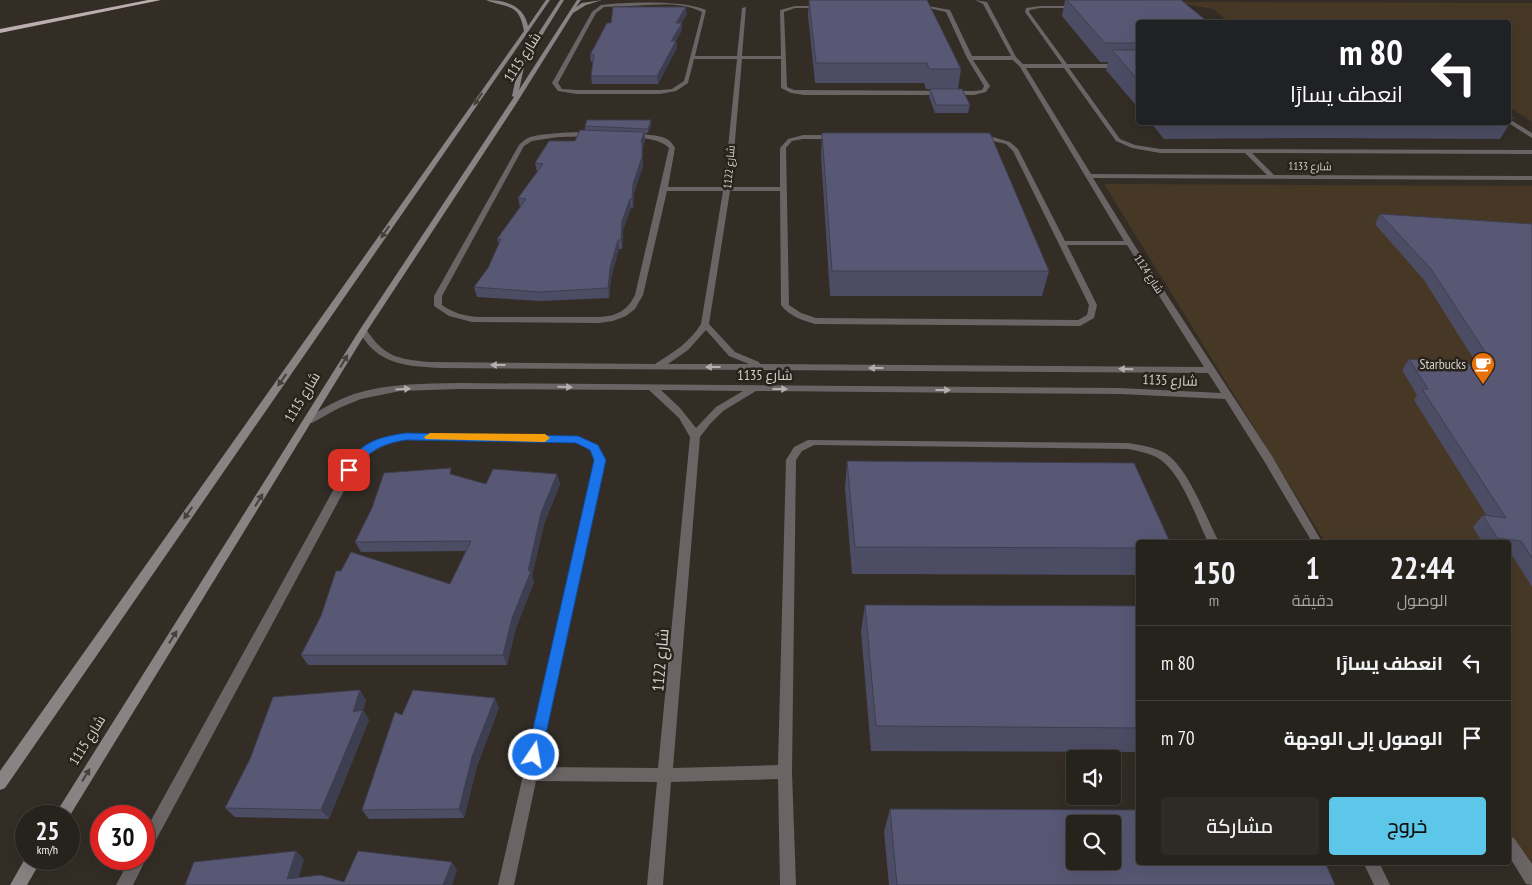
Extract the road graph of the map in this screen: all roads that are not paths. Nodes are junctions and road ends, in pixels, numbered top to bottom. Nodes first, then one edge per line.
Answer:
1 (158, 0) edge
2 (488, 0) edge
3 (548, 0) edge
4 (562, 0) edge
5 (579, 0) edge
6 (600, 0) edge
7 (977, 0) edge
8 (988, 2) edge
9 (122, 6) junction
10 (1080, 7) edge
11 (744, 8) dead end
12 (570, 14) junction
13 (526, 30) junction
14 (0, 31) edge
15 (0, 40) edge
16 (693, 57) junction
17 (738, 58) junction
18 (783, 58) junction
19 (970, 58) junction
20 (1014, 58) junction
21 (1022, 66) junction
22 (1065, 66) junction
23 (1136, 66) edge
24 (513, 104) junction
25 (1511, 122) edge
26 (1532, 136) edge
27 (1248, 152) junction
28 (1532, 152) edge
29 (1088, 176) junction
30 (1272, 176) junction
31 (1532, 178) edge
32 (664, 189) junction
33 (727, 189) junction
34 (784, 190) junction
35 (1062, 243) junction
36 (1129, 243) junction
37 (705, 324) junction
38 (362, 331) junction
39 (656, 366) junction
40 (763, 367) junction
41 (1210, 370) junction
42 (652, 388) junction
43 (756, 389) junction
44 (1227, 396) junction
45 (308, 421) junction
46 (696, 437) junction
47 (1212, 540) edge
48 (1317, 540) edge
49 (785, 772) junction
50 (530, 774) junction
51 (666, 775) junction
52 (0, 783) edge
53 (68, 805) edge
54 (155, 828) edge
55 (1511, 847) edge
56 (1372, 865) edge
57 (27, 870) edge
58 (132, 870) edge
59 (1532, 878) edge
60 (18, 885) edge
61 (124, 885) edge
62 (506, 885) edge
63 (655, 885) edge
64 (788, 885) edge
65 (1382, 885) edge

1 - 9 highway
2 - 13 street
3 - 13 street, شارع 1115
4 - 24 street
5 - 12 street, شارع 1115
6 - 12 street
7 - 8 street, شارع 1124
8 - 20 street, شارع 1124
9 - 14 highway
9 - 15 highway
10 - 22 street
11 - 17 street, شارع 1122
12 - 24 street, شارع 1115
13 -> 52 street, شارع 1115
16 - 16 street
16 - 17 street
17 - 18 street
17 - 33 street, شارع 1122
18 - 19 street
18 - 19 street
19 - 20 street
20 - 21 street, شارع 1124
21 - 22 street
21 - 29 street, شارع 1124
22 - 23 street
22 - 27 street
24 - 38 street, شارع 1115
25 - 26 street
27 - 28 street
27 - 30 street
29 - 30 street, شارع 1133
29 - 36 street, شارع 1124
30 - 31 street, شارع 1133
32 - 32 street
32 - 33 street
33 - 34 street
33 - 37 street, شارع 1122
34 - 35 street
34 - 35 street
35 - 36 street
36 - 41 street, شارع 1124
37 - 39 street, شارع 1122
37 - 40 street
39 -> 38 street, شارع 1135
45 -> 38 street, شارع 1115
40 -> 39 street, شارع 1135
41 -> 40 street, شارع 1135
41 - 44 street, شارع 1124
42 - 43 street, شارع 1135
45 -> 42 street, شارع 1135
42 - 46 street
43 -> 44 street, شارع 1135
43 - 46 street
44 - 48 street, شارع 1124
53 -> 45 street, شارع 1115
46 - 51 street, شارع 1122
47 - 49 street
49 - 51 street
49 - 64 street
50 - 51 street
50 - 54 street
50 - 62 street
51 - 63 street, شارع 1122
55 - 59 street
56 - 65 street
57 - 60 street
58 - 61 street

